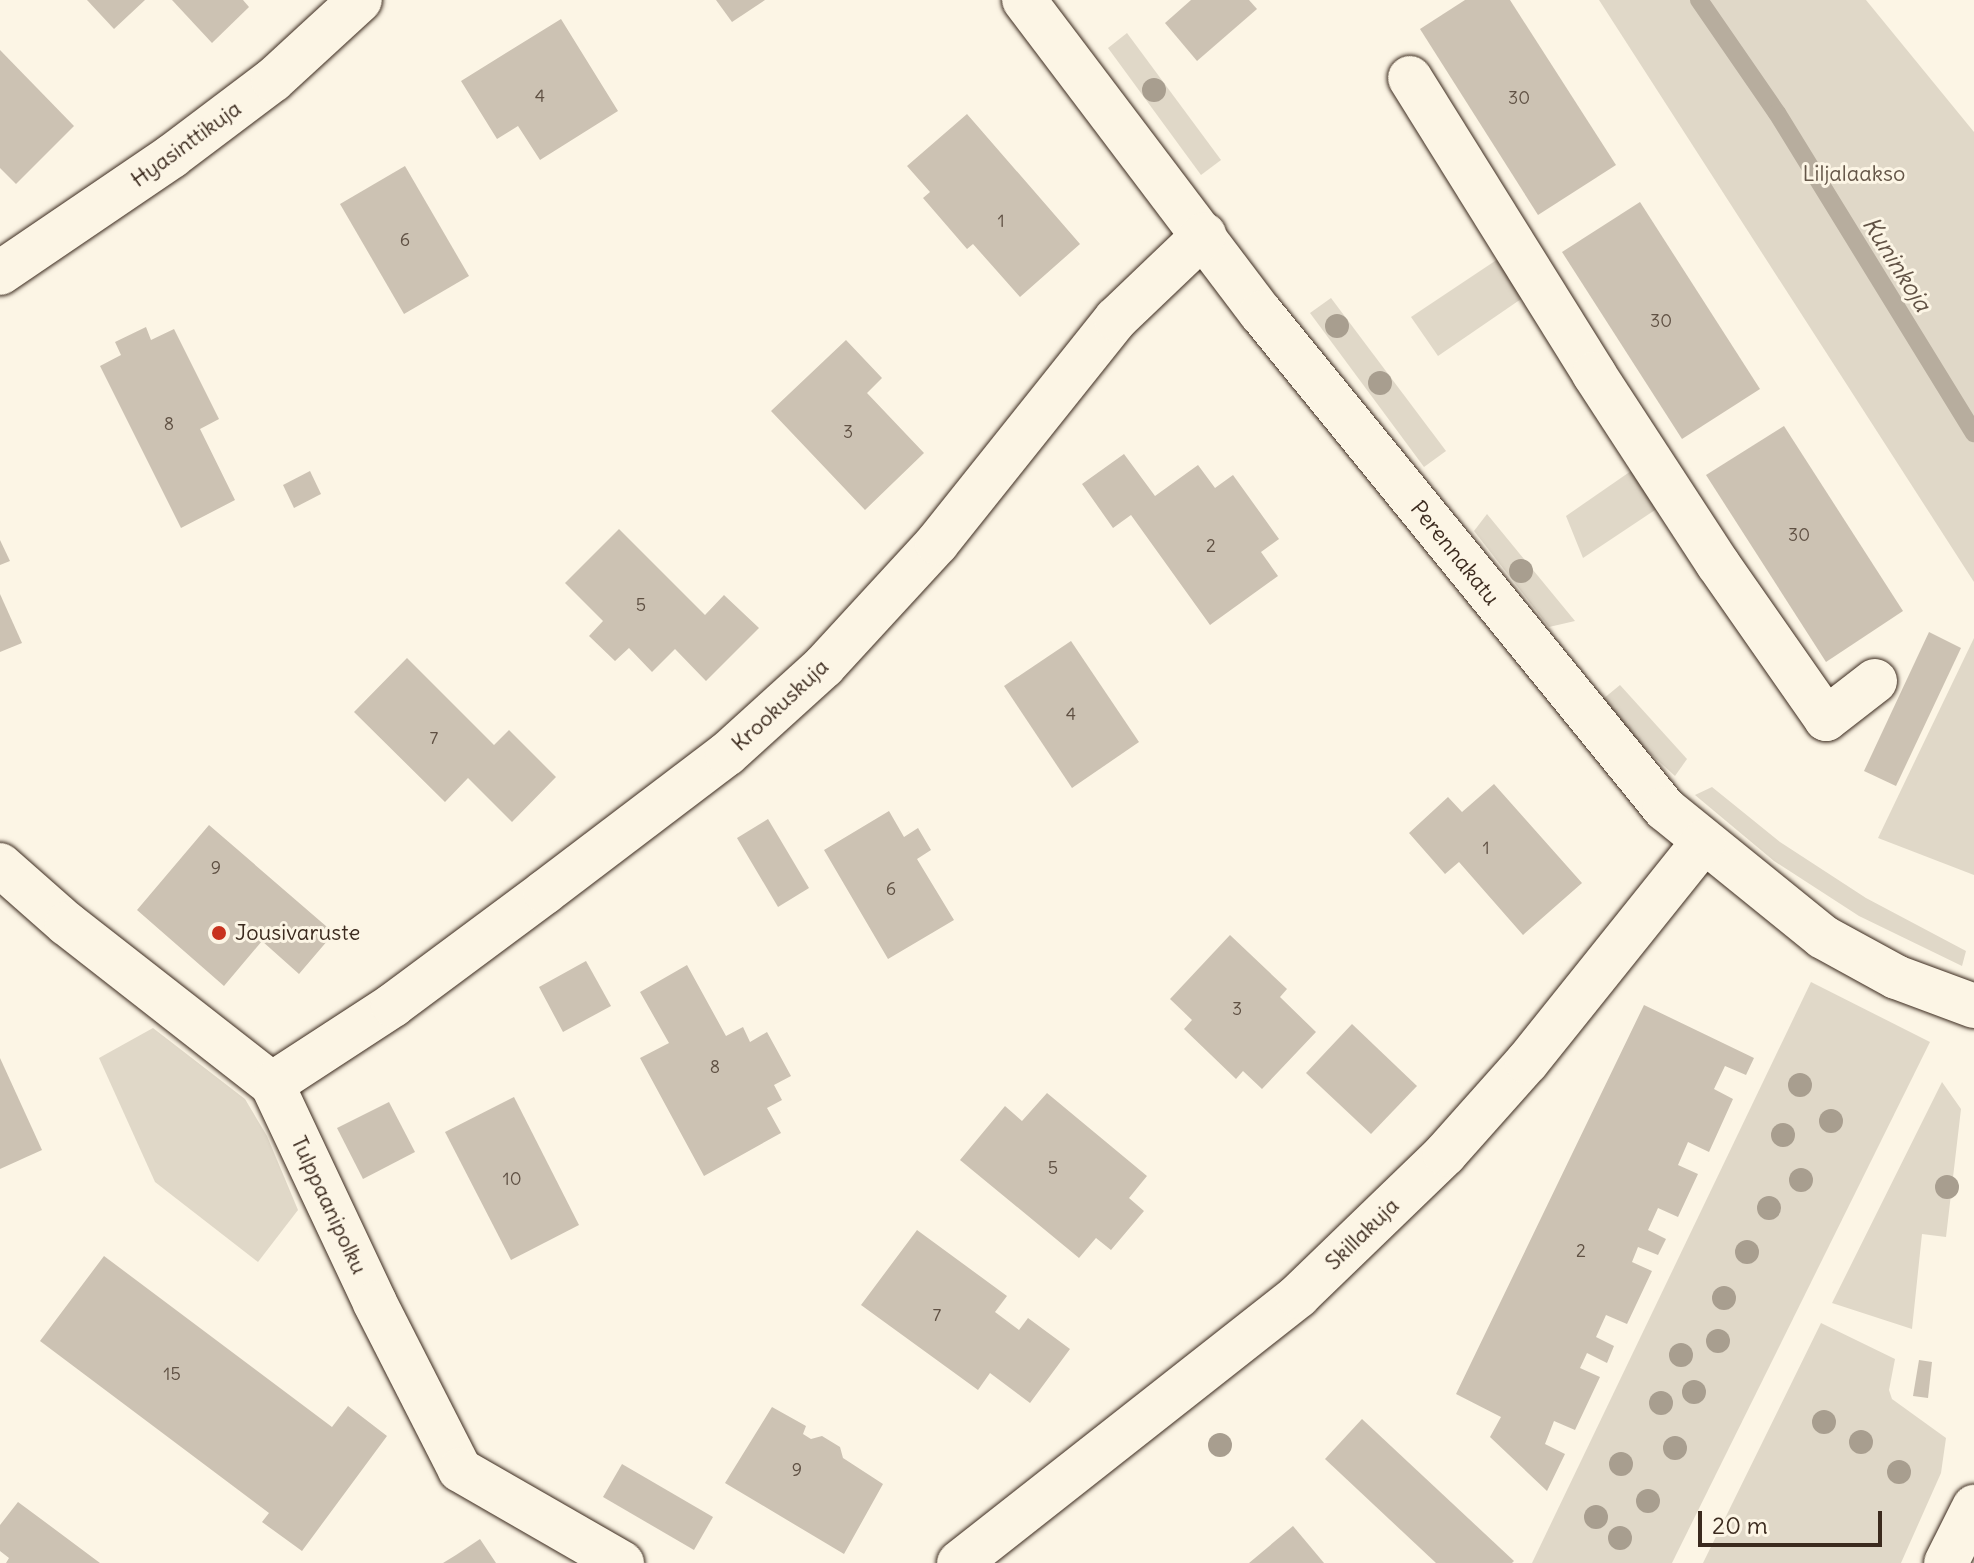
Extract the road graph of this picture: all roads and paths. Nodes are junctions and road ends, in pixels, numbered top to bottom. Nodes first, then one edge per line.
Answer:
1 (360, 0) edge
2 (1024, 0) edge
3 (1410, 78) dead end
4 (1204, 235) junction
5 (0, 273) edge
6 (1875, 681) dead end
7 (1703, 842) junction
8 (0, 865) edge
9 (1974, 1006) edge
10 (272, 1084) junction
11 (1974, 1507) edge
12 (622, 1563) edge
13 (959, 1563) edge
14 (1946, 1563) edge

1 - 5 street, Hyasinttikuja
2 - 4 street, Perennakatu
3 - 6 street
4 - 7 street, Perennakatu
4 - 10 street, Krookuskuja
7 - 9 street, Perennakatu
7 - 13 street, Skillakuja
8 - 10 street, Tulppaanipolku
10 - 12 street, Tulppaanipolku
11 - 14 street

